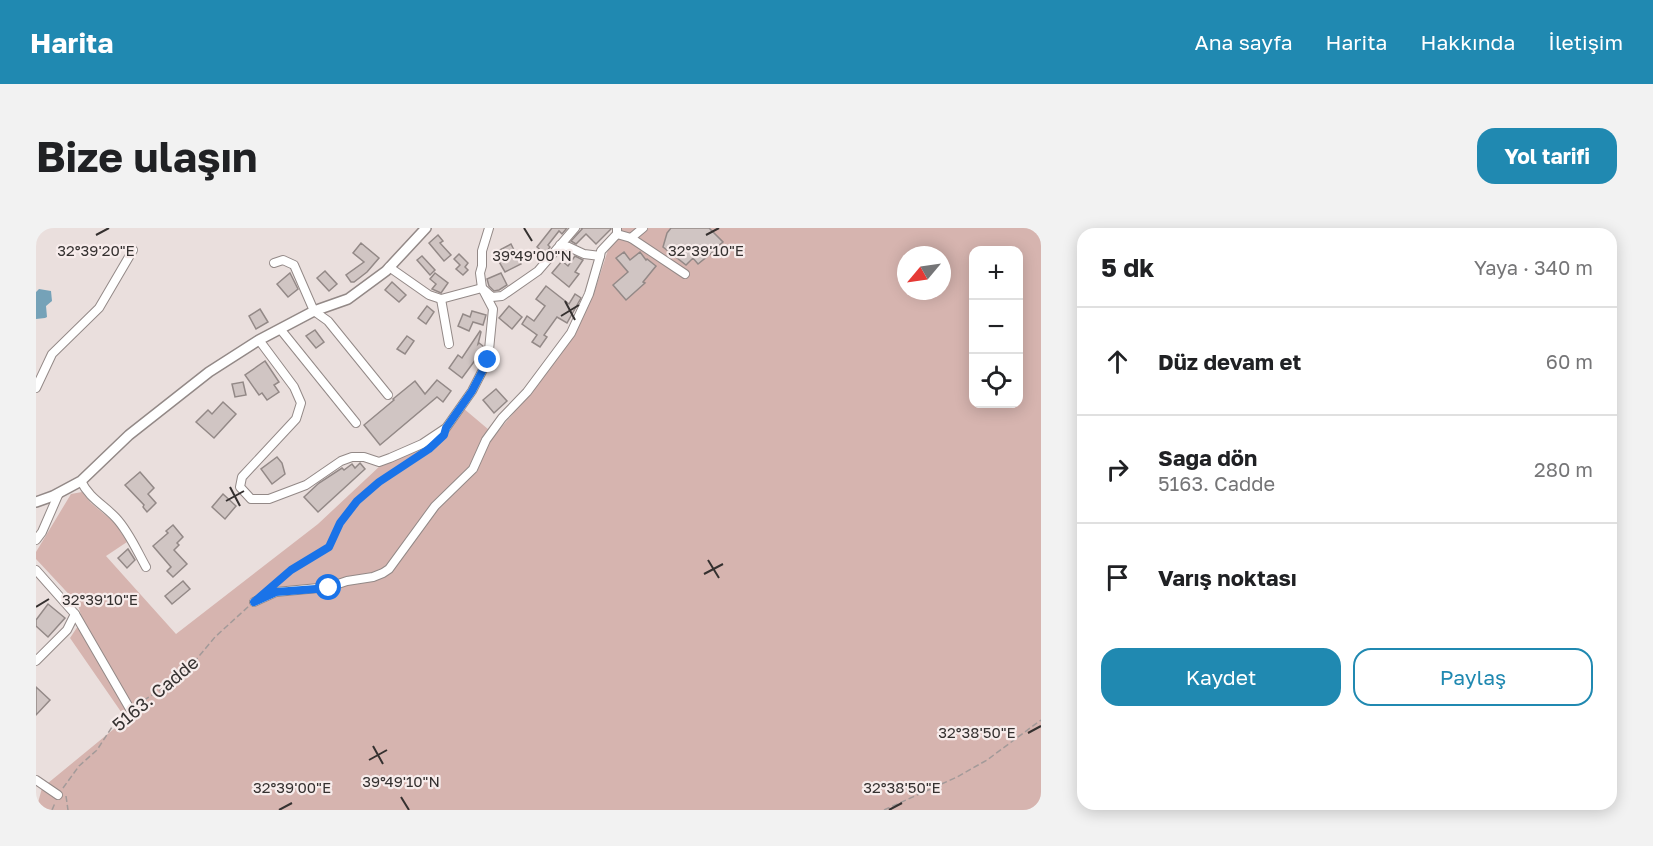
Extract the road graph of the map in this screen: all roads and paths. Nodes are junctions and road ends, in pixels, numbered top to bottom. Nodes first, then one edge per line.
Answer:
1 (426, 228) edge
2 (489, 228) edge
3 (575, 228) edge
4 (643, 228) edge
5 (617, 231) edge
6 (631, 238) junction
7 (560, 245) junction
8 (133, 250) dead end
9 (600, 256) junction
10 (274, 263) dead end
11 (389, 267) junction
12 (684, 274) dead end
13 (482, 288) junction
14 (441, 299) junction
15 (314, 311) junction
16 (280, 330) junction
17 (259, 340) junction
18 (450, 344) dead end
19 (36, 388) edge
20 (388, 395) dead end
21 (356, 423) dead end
22 (429, 449) dead end
23 (81, 481) junction
24 (59, 493) junction
25 (36, 502) edge
26 (36, 540) edge
27 (146, 567) dead end
28 (36, 570) edge
29 (270, 587) dead end
30 (254, 602) joint
31 (75, 614) junction
32 (36, 660) edge
33 (130, 709) junction
34 (1041, 720) edge
35 (36, 780) edge
36 (65, 784) junction
37 (58, 795) junction
38 (52, 810) edge
39 (68, 810) edge
40 (884, 810) edge

1 - 11 street
2 - 13 street
3 - 7 street
4 - 6 street
5 - 6 street
5 - 9 street
6 - 12 street
7 - 9 street
7 - 13 street
8 - 19 street
9 - 30 street
10 - 15 street
11 - 14 street
11 - 15 street
13 - 14 street
13 - 17 street
14 - 18 street
15 - 16 street
15 - 20 street
16 - 17 street
16 - 21 street
17 - 23 street
22 - 29 path
23 - 24 street
23 - 27 street
24 - 25 street
24 - 26 street
28 - 31 street
30 - 33 path, 5163. Cadde
31 - 32 street
31 - 33 street
33 - 36 path, 5163. Cadde
34 - 40 path
35 - 37 street
36 - 37 path, 5163. Cadde
36 - 39 path
37 - 38 path, 5163. Cadde

